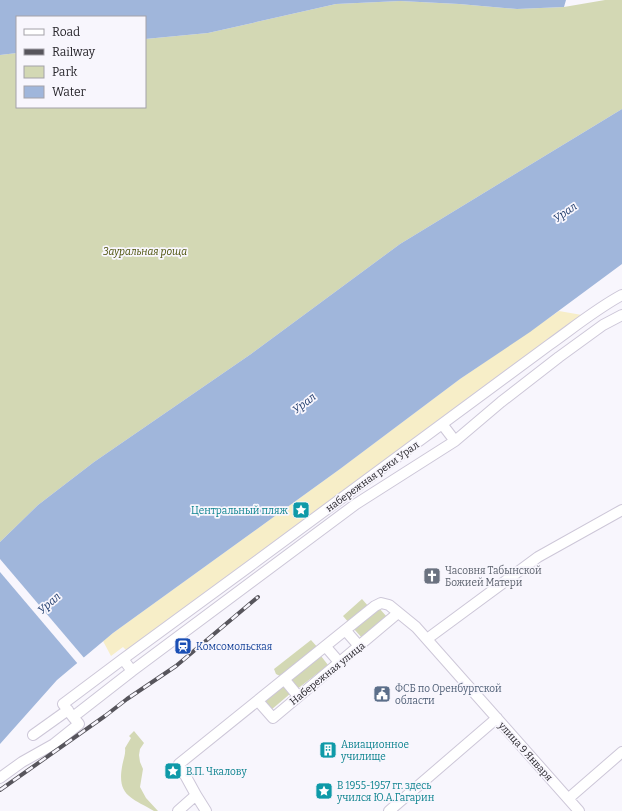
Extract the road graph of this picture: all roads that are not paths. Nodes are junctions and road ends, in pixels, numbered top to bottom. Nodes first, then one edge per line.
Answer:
1 (622, 295) edge
2 (595, 312) junction
3 (622, 315) edge
4 (603, 325) junction
5 (549, 344) junction
6 (559, 357) junction
7 (505, 377) junction
8 (516, 390) junction
9 (442, 424) junction
10 (455, 441) junction
11 (402, 453) junction
12 (413, 468) junction
13 (622, 510) edge
14 (312, 520) junction
15 (320, 530) junction
16 (258, 560) junction
17 (267, 571) junction
18 (398, 613) junction
19 (167, 626) junction
20 (346, 631) junction
21 (176, 638) junction
22 (427, 639) junction
23 (359, 646) junction
24 (326, 647) junction
25 (123, 659) junction
26 (339, 662) junction
27 (132, 671) junction
28 (284, 679) junction
29 (298, 696) junction
30 (258, 701) junction
31 (70, 713) junction
32 (497, 718) junction
33 (33, 735) dead end
34 (622, 752) edge
35 (0, 778) edge
36 (196, 795) junction
37 (569, 798) junction
38 (178, 811) edge
39 (206, 811) edge
40 (389, 811) edge
41 (579, 811) edge

1 - 2 street, набережная реки Урал
2 - 4 street
2 - 5 street, набережная реки Урал
3 - 4 street, набережная реки Урал
4 - 6 street, набережная реки Урал
5 - 6 street
5 - 7 street, набережная реки Урал
6 - 8 street, набережная реки Урал
7 - 8 street
7 - 9 street, набережная реки Урал
8 - 10 street, набережная реки Урал
9 - 10 street
9 - 11 street, набережная реки Урал
10 - 12 street, набережная реки Урал
11 - 12 street
11 - 14 street, набережная реки Урал
12 - 15 street, набережная реки Урал
13 - 22 street
14 - 15 street
14 - 16 street, набережная реки Урал
15 - 17 street, набережная реки Урал
16 - 17 street
16 - 19 street, набережная реки Урал
17 - 21 street, набережная реки Урал
18 - 20 street, улица 9 Января
18 - 22 street, улица 9 Января
18 - 23 street, Набережная улица
19 - 21 street
19 - 25 street, набережная реки Урал
20 - 23 street
20 - 24 street
21 - 27 street, набережная реки Урал
22 - 32 street, улица 9 Января
23 - 26 street, Набережная улица
24 - 26 street
24 - 28 street
25 - 27 street
25 - 31 street, набережная реки Урал
26 - 29 street, Набережная улица
27 - 31 street, набережная реки Урал
28 - 29 street
28 - 30 street
29 - 30 street, Набережная улица
30 - 36 street
31 - 33 street, набережная реки Урал
31 - 35 street, набережная реки Урал
32 - 37 street, улица 9 Января
32 - 40 street
34 - 37 street
36 - 38 street
36 - 39 street
37 - 41 street, улица 9 Января

